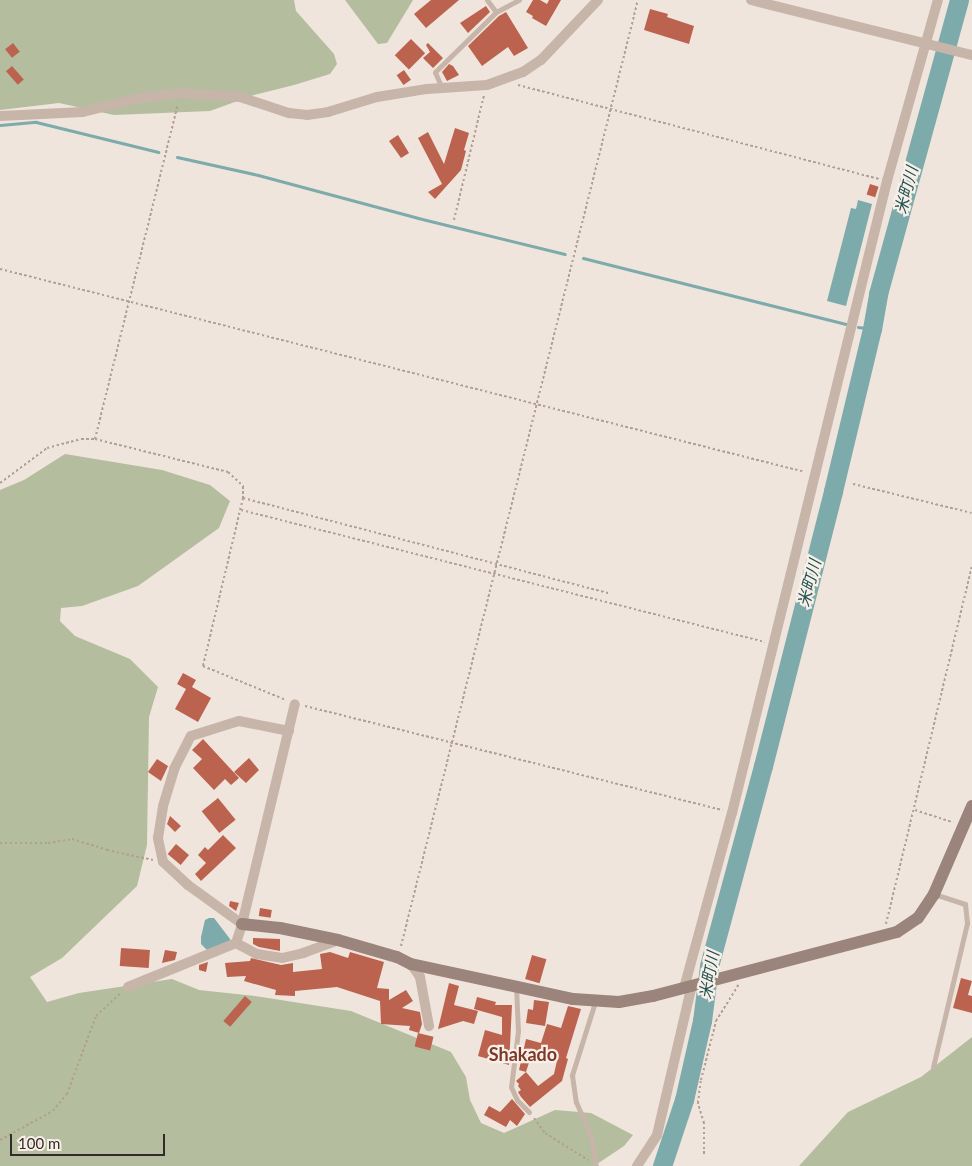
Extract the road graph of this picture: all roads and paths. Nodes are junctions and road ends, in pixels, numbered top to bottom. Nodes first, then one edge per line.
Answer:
1 (486, 0) edge
2 (519, 0) edge
3 (638, 0) edge
4 (751, 0) edge
5 (938, 0) edge
6 (594, 1) edge
7 (496, 12) junction
8 (929, 44) junction
9 (972, 56) edge
10 (501, 81) junction
11 (487, 85) junction
12 (442, 88) junction
13 (180, 93) junction
14 (610, 110) junction
15 (0, 116) edge
16 (887, 181) junction
17 (454, 220) dead end
18 (0, 269) edge
19 (130, 301) junction
20 (535, 405) junction
21 (96, 439) junction
22 (813, 475) junction
23 (0, 483) edge
24 (853, 484) dead end
25 (243, 498) junction
26 (241, 510) junction
27 (972, 513) edge
28 (495, 564) junction
29 (972, 565) edge
30 (493, 573) junction
31 (609, 593) dead end
32 (772, 644) junction
33 (295, 704) junction
34 (289, 731) junction
35 (451, 744) junction
36 (972, 806) edge
37 (915, 810) junction
38 (732, 812) junction
39 (964, 825) junction
40 (0, 843) edge
41 (163, 862) junction
42 (934, 894) junction
43 (242, 924) junction
44 (883, 936) junction
45 (338, 940) junction
46 (236, 943) junction
47 (397, 957) junction
48 (411, 964) junction
49 (746, 971) junction
50 (516, 986) junction
51 (690, 986) junction
52 (128, 987) joint
53 (595, 1002) junction
54 (429, 1026) dead end
55 (933, 1067) dead end
56 (529, 1112) joint
57 (0, 1140) edge
58 (704, 1154) dead end
59 (596, 1165) edge
60 (637, 1166) edge

1 - 7 lane
2 - 7 lane
3 - 14 path
4 - 8 street
5 - 8 street
6 - 10 street
7 - 12 lane
8 - 9 street
8 - 16 street
10 - 11 street
10 - 14 path
11 - 12 street
11 - 17 path
12 - 13 street
13 - 15 street
13 - 19 path
14 - 16 path
14 - 20 path
16 - 22 street
18 - 19 path
19 - 20 path
19 - 21 path
20 - 22 path
20 - 28 path
21 - 23 path
21 - 25 path
22 - 32 street
24 - 27 path
25 - 26 path
25 - 28 path
26 - 30 path
26 - 33 path
28 - 30 path
28 - 31 path
29 - 37 path
30 - 32 path
30 - 35 path
32 - 38 street
33 - 34 street
33 - 35 path
34 - 41 street
34 - 43 street
35 - 38 path
35 - 47 path
36 - 39 street
37 - 39 path
37 - 44 path
38 - 51 street
39 - 42 street
40 - 41 path
41 - 43 street
42 - 44 street
42 - 55 lane
43 - 45 street
43 - 46 street
44 - 49 street
45 - 46 street
45 - 47 street
46 - 52 street
47 - 48 street
48 - 50 street
48 - 54 street
49 - 51 street
49 - 58 path
50 - 53 street
50 - 56 lane
51 - 53 street
51 - 60 street
52 - 57 path
53 - 59 lane
56 - 59 path

